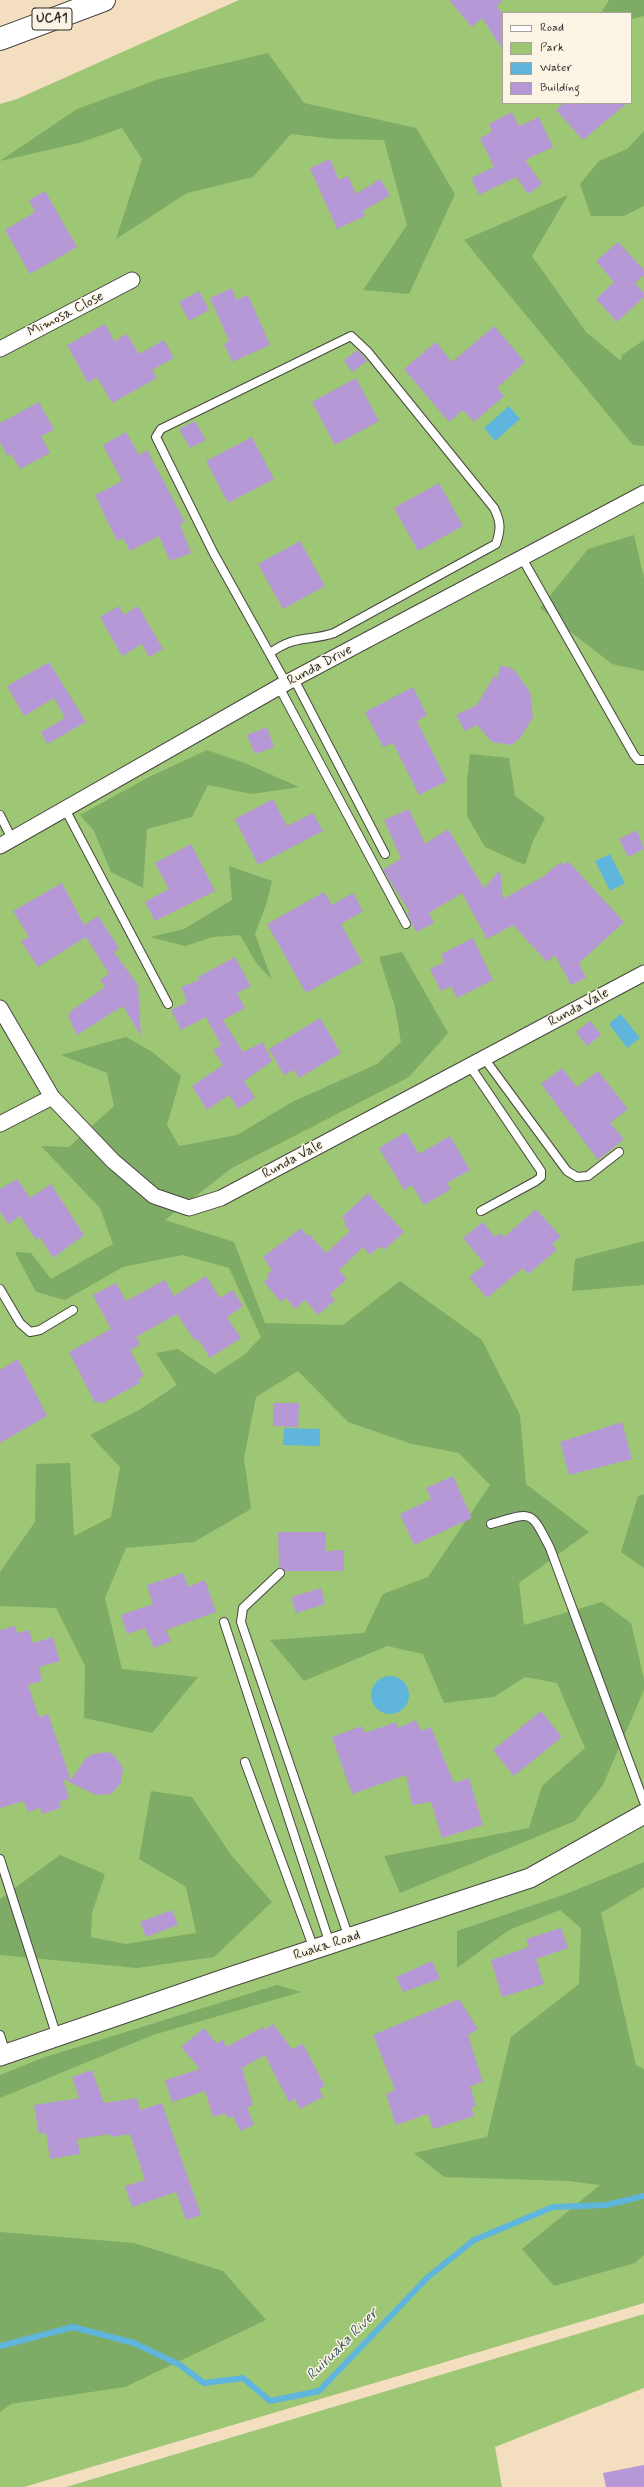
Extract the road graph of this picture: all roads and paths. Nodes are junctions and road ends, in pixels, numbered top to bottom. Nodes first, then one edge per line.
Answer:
1 (104, 0) edge
2 (0, 38) edge
3 (132, 280) dead end
4 (0, 349) edge
5 (644, 493) edge
6 (522, 558) junction
7 (270, 653) junction
8 (286, 683) junction
9 (644, 760) edge
10 (65, 809) junction
11 (0, 815) edge
12 (6, 843) edge
13 (385, 854) dead end
14 (406, 924) dead end
15 (644, 973) edge
16 (168, 1004) dead end
17 (0, 1008) edge
18 (484, 1058) junction
19 (470, 1066) junction
20 (52, 1097) junction
21 (0, 1124) edge
22 (619, 1152) dead end
23 (481, 1211) dead end
24 (0, 1289) edge
25 (72, 1310) dead end
26 (491, 1524) dead end
27 (280, 1573) dead end
28 (224, 1622) dead end
29 (245, 1762) dead end
30 (644, 1802) edge
31 (644, 1814) edge
32 (0, 1859) edge
33 (349, 1939) junction
34 (322, 1948) junction
35 (0, 2035) edge
36 (57, 2037) junction
37 (3, 2055) edge

1 - 2 main road, UCA1
3 - 4 street, Mimosa Close
5 - 6 street, Runda Drive
6 - 8 street, Runda Drive
6 - 9 lane
7 - 7 lane
7 - 8 lane
8 - 10 street, Runda Drive
8 - 13 lane
8 - 14 lane
10 - 12 street, Runda Drive
10 - 16 lane
11 - 12 lane
15 - 18 street, Runda Vale
17 - 20 street, Runda Vale
18 - 19 street, Runda Vale
18 - 22 lane
19 - 20 street, Runda Vale
19 - 23 lane
20 - 21 street
24 - 25 lane
26 - 30 lane
27 - 33 lane
28 - 34 lane
29 - 34 lane
31 - 33 street, Ruaka Road
32 - 36 lane
33 - 34 street, Ruaka Road
34 - 36 street, Ruaka Road
35 - 37 lane
36 - 37 street, Ruaka Road

